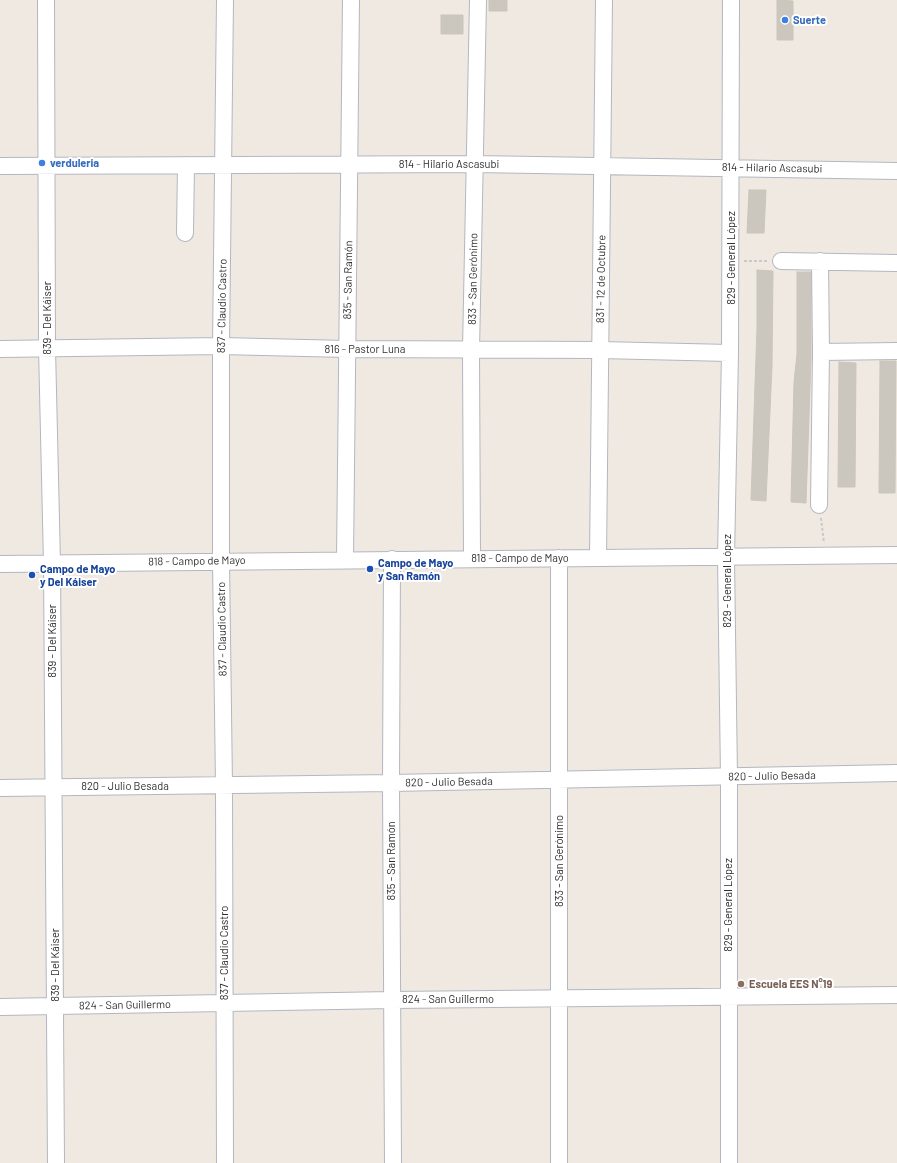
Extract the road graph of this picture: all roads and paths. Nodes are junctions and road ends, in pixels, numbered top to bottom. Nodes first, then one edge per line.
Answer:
1 (46, 0) edge
2 (225, 0) edge
3 (351, 0) edge
4 (478, 0) edge
5 (604, 0) edge
6 (731, 0) edge
7 (475, 164) junction
8 (186, 165) junction
9 (223, 165) junction
10 (349, 165) junction
11 (0, 166) edge
12 (47, 166) junction
13 (603, 166) junction
14 (732, 167) junction
15 (897, 171) edge
16 (185, 233) dead end
17 (731, 261) junction
18 (781, 261) joint
19 (820, 261) junction
20 (897, 263) edge
21 (221, 346) junction
22 (47, 348) junction
23 (0, 349) edge
24 (347, 349) junction
25 (471, 350) junction
26 (600, 350) junction
27 (897, 351) edge
28 (821, 352) junction
29 (730, 353) junction
30 (819, 505) joint
31 (897, 554) edge
32 (826, 556) junction
33 (726, 557) junction
34 (472, 558) junction
35 (559, 558) junction
36 (598, 558) junction
37 (392, 559) junction
38 (345, 560) junction
39 (221, 561) junction
40 (52, 563) junction
41 (0, 564) edge
42 (897, 773) edge
43 (729, 778) junction
44 (560, 779) junction
45 (391, 783) junction
46 (224, 786) junction
47 (54, 787) junction
48 (0, 788) edge
49 (897, 995) edge
50 (728, 997) junction
51 (558, 998) junction
52 (392, 1000) junction
53 (224, 1004) junction
54 (0, 1007) edge
55 (55, 1007) junction
56 (56, 1163) edge
57 (225, 1163) edge
58 (393, 1163) edge
59 (559, 1163) edge
60 (729, 1163) edge

1 - 12 street, 839 - Del Káiser
2 - 9 street, 837 - Claudio Castro
3 - 10 street, 835 - San Ramón
4 - 7 street, 833 - San Gerónimo
5 - 13 street, 831 - 12 de Octubre
6 - 14 street, 829 - General López
7 - 10 street, 814 - Hilario Ascasubi
7 - 13 street, 814 - Hilario Ascasubi
7 - 25 street, 833 - San Gerónimo
8 - 9 street, 814 - Hilario Ascasubi
8 - 12 street, 814 - Hilario Ascasubi
8 - 16 street
9 - 10 street, 814 - Hilario Ascasubi
9 - 21 street, 837 - Claudio Castro
10 - 24 street, 835 - San Ramón
11 - 12 street, 814 - Hilario Ascasubi
12 - 22 street, 839 - Del Káiser
13 - 14 street, 814 - Hilario Ascasubi
13 - 26 street, 831 - 12 de Octubre
14 - 15 street, 814 - Hilario Ascasubi
14 - 17 street, 829 - General López
17 - 18 path
17 - 29 street, 829 - General López
18 - 19 street
19 - 20 street
19 - 28 street
21 - 22 street, 816 - Pastor Luna
21 - 24 street, 816 - Pastor Luna
21 - 39 street, 837 - Claudio Castro
22 - 23 street, 816 - Pastor Luna
22 - 40 street, 839 - Del Káiser
24 - 25 street, 816 - Pastor Luna
24 - 38 street, 835 - San Ramón
25 - 26 street, 816 - Pastor Luna
25 - 34 street, 833 - San Gerónimo
26 - 29 street, 816 - Pastor Luna
26 - 36 street, 831 - 12 de Octubre
27 - 28 street
28 - 30 street
29 - 33 street, 829 - General López
30 - 32 path
31 - 32 street, 818 - Campo de Mayo
32 - 33 street, 818 - Campo de Mayo
33 - 36 street, 818 - Campo de Mayo
33 - 43 street, 829 - General López
34 - 35 street, 818 - Campo de Mayo
34 - 37 street, 818 - Campo de Mayo
35 - 36 street, 818 - Campo de Mayo
35 - 44 street, 833 - San Gerónimo
37 - 38 street, 818 - Campo de Mayo
37 - 45 street, 835 - San Ramón
38 - 39 street, 818 - Campo de Mayo
39 - 40 street, 818 - Campo de Mayo
39 - 46 street, 837 - Claudio Castro
40 - 41 street, 818 - Campo de Mayo
40 - 47 street, 839 - Del Káiser
42 - 43 street, 820 - Julio Besada
43 - 44 street, 820 - Julio Besada
43 - 50 street, 829 - General López
44 - 45 street, 820 - Julio Besada
44 - 51 street, 833 - San Gerónimo
45 - 46 street, 820 - Julio Besada
45 - 52 street, 835 - San Ramón
46 - 47 street, 820 - Julio Besada
46 - 53 street, 837 - Claudio Castro
47 - 48 street, 820 - Julio Besada
47 - 55 street, 839 - Del Káiser
49 - 50 street, 824 - San Guillermo
50 - 51 street, 824 - San Guillermo
50 - 60 street, 829 - General López
51 - 52 street, 824 - San Guillermo
51 - 59 street, 833 - San Gerónimo
52 - 53 street, 824 - San Guillermo
52 - 58 street, 835 - San Ramón
53 - 55 street, 824 - San Guillermo
53 - 57 street, 837 - Claudio Castro
54 - 55 street, 824 - San Guillermo
55 - 56 street, 839 - Del Káiser

